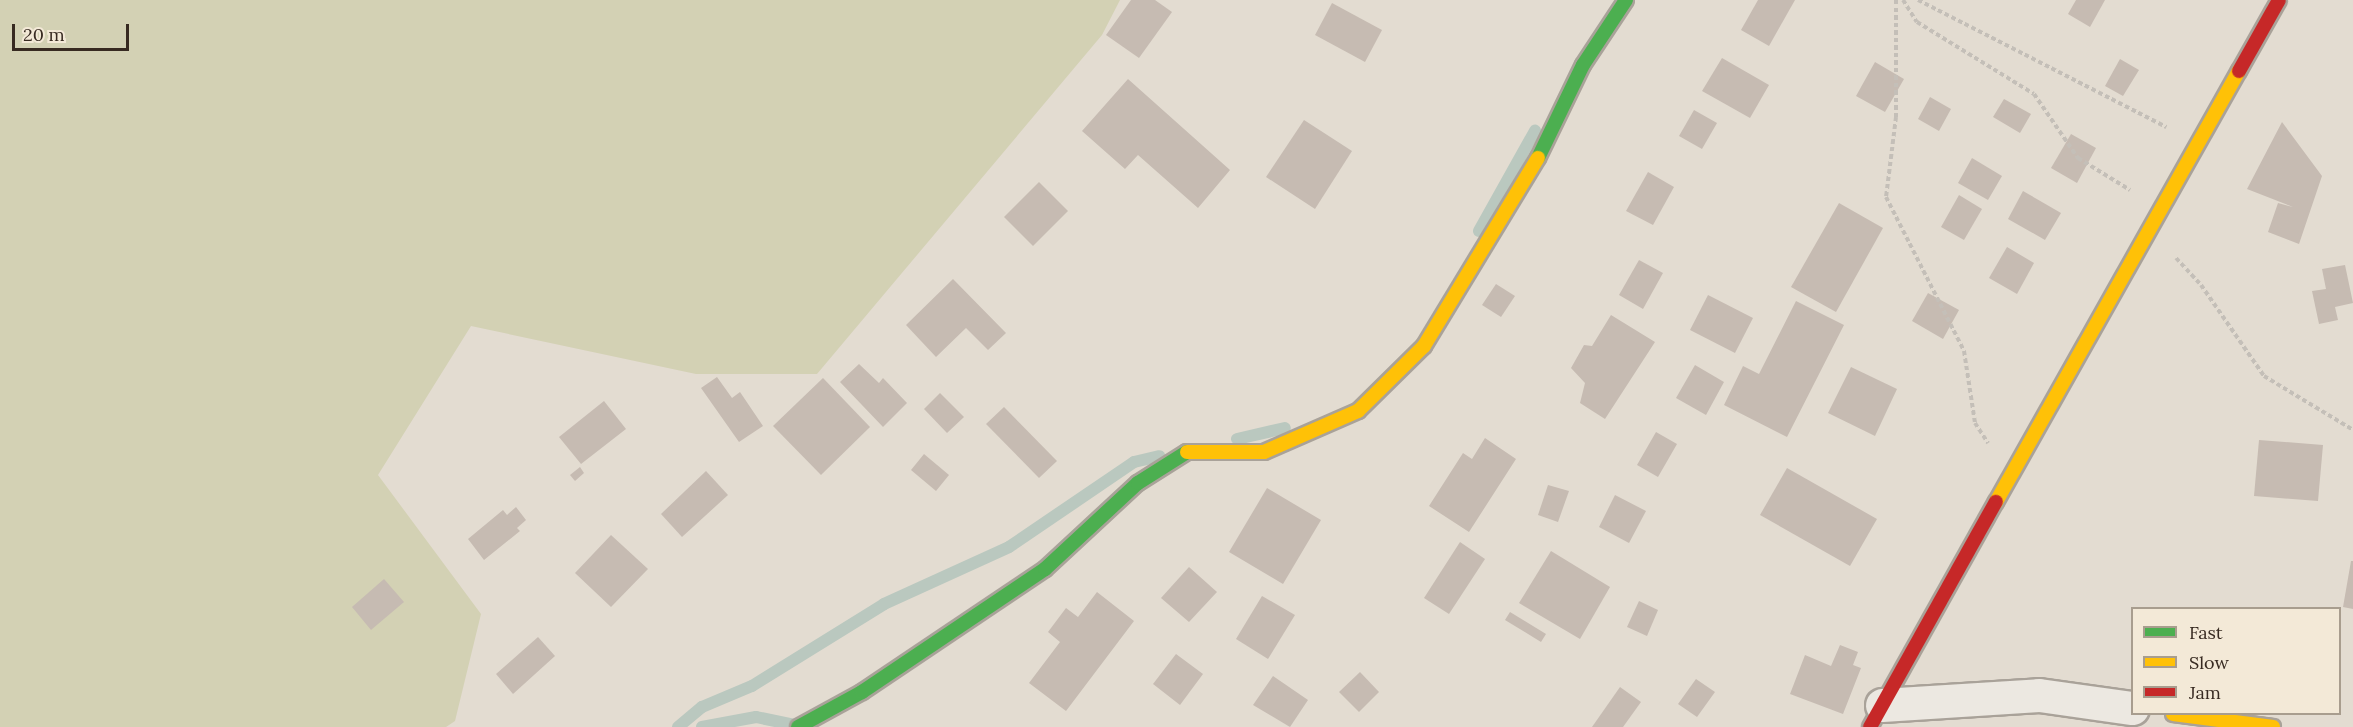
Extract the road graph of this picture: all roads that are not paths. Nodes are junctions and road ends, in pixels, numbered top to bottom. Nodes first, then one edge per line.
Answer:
1 (1626, 0) edge
2 (2279, 0) edge
3 (2131, 708) edge
4 (2181, 715) edge
5 (1876, 716) edge
6 (798, 727) edge
7 (2273, 727) edge

1 - 6 street
2 - 5 street
3 - 5 street
4 - 7 street

